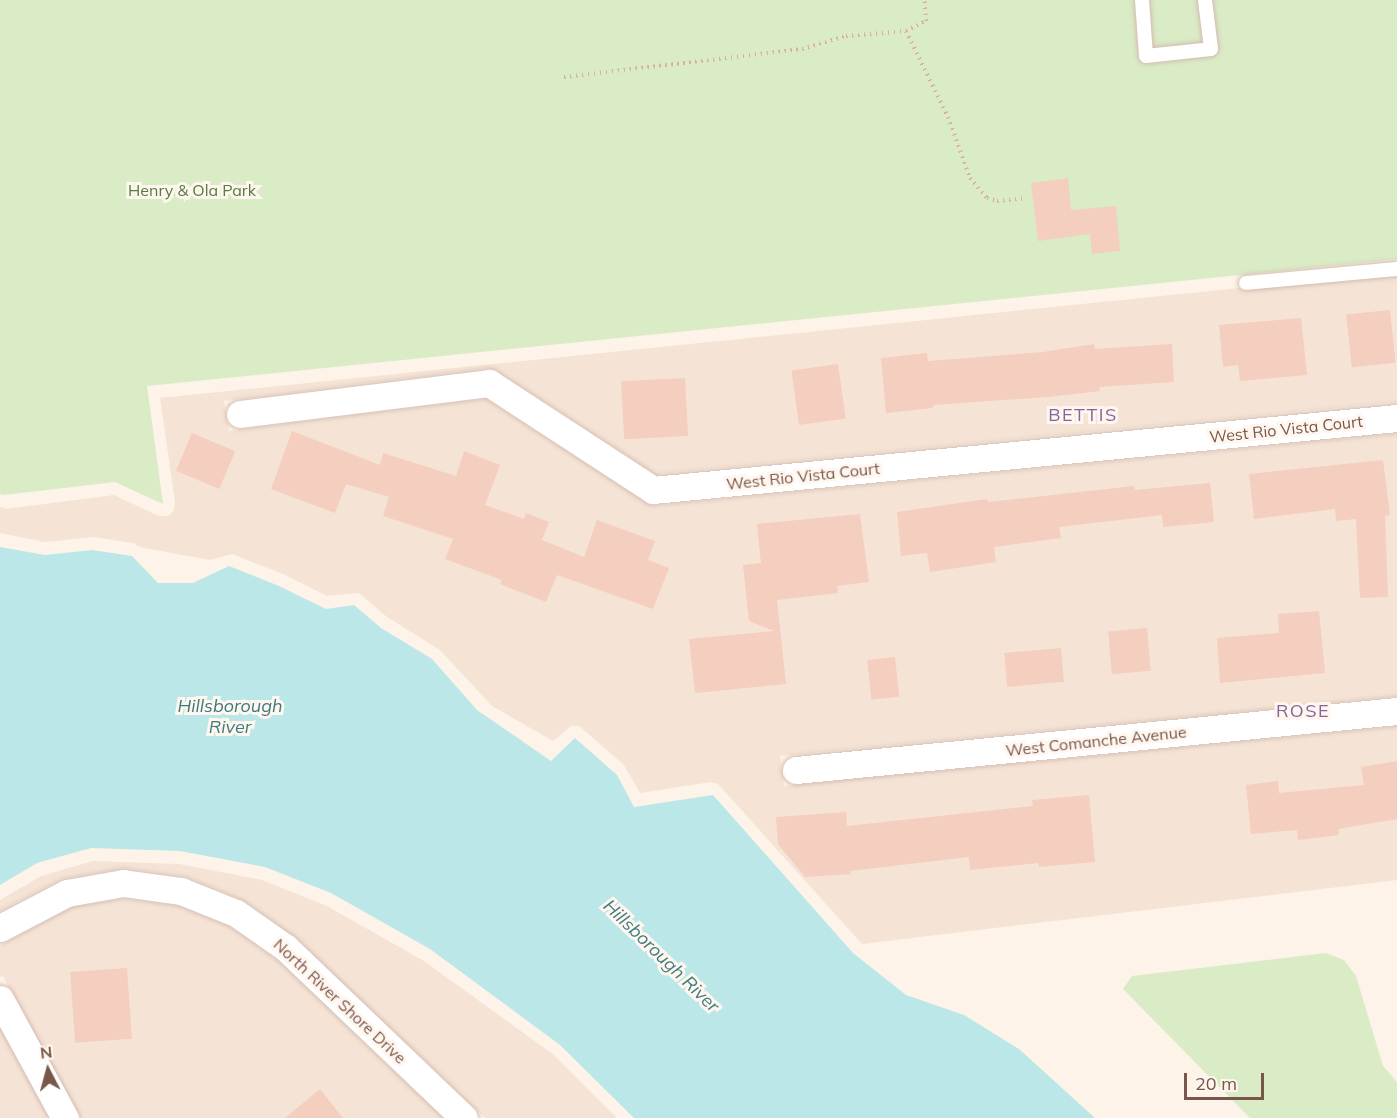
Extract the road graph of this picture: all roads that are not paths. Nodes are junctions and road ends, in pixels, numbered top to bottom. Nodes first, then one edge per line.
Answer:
1 (1142, 0) edge
2 (1205, 0) edge
3 (1397, 269) edge
4 (1246, 284) dead end
5 (240, 414) dead end
6 (1397, 418) edge
7 (1397, 711) edge
8 (796, 770) dead end
9 (0, 928) edge
10 (0, 999) edge
11 (65, 1118) edge
12 (464, 1118) edge

1 - 2 lane
3 - 4 lane
5 - 6 street, West Rio Vista Court
7 - 8 street, West Comanche Avenue
9 - 12 street, North River Shore Drive
10 - 11 street

